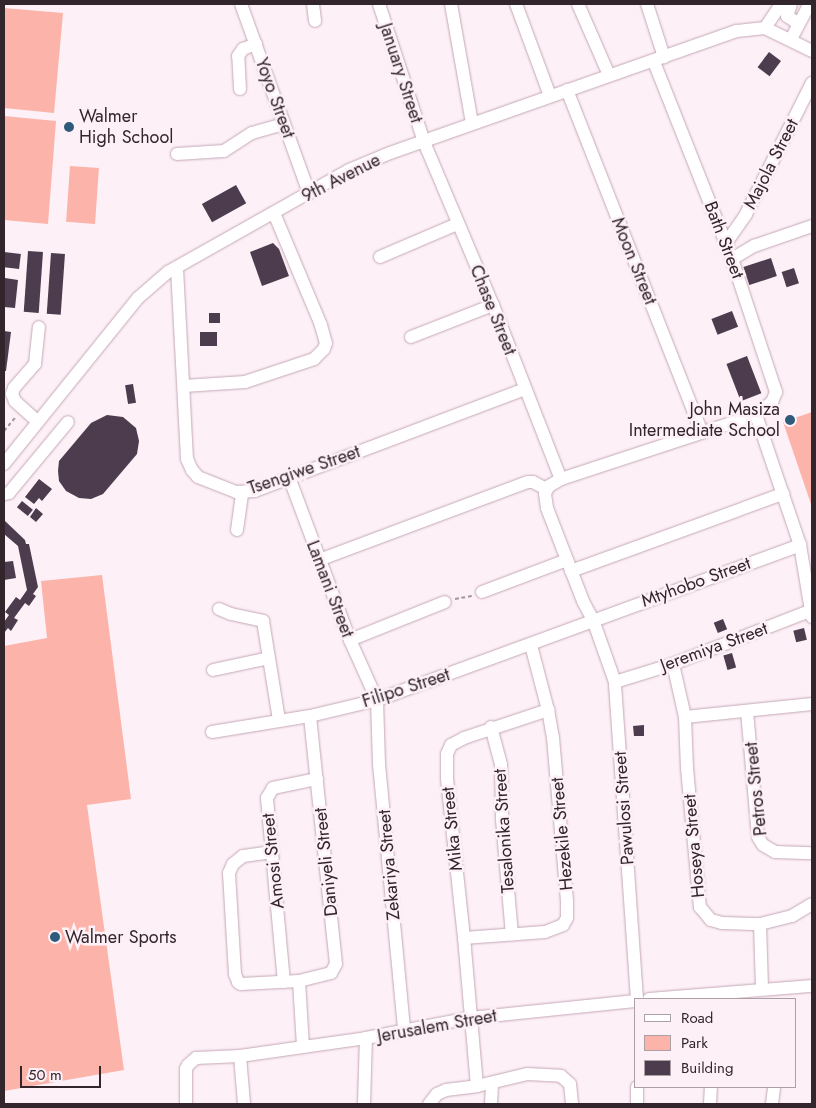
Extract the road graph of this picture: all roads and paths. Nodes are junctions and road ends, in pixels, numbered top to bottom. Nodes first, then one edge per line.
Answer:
1 (241, 4) edge
2 (313, 4) edge
3 (378, 4) edge
4 (452, 4) edge
5 (516, 4) edge
6 (578, 4) edge
7 (647, 4) edge
8 (781, 4) edge
9 (792, 4) edge
10 (799, 4) edge
11 (810, 4) edge
12 (795, 21) junction
13 (315, 22) dead end
14 (765, 28) junction
15 (791, 39) junction
16 (256, 44) junction
17 (812, 51) edge
18 (659, 59) junction
19 (608, 75) junction
20 (812, 83) edge
21 (240, 89) dead end
22 (566, 90) junction
23 (550, 96) junction
24 (472, 123) junction
25 (284, 124) junction
26 (424, 142) junction
27 (177, 154) dead end
28 (309, 193) junction
29 (274, 213) junction
30 (457, 224) junction
31 (812, 226) edge
32 (726, 243) junction
33 (380, 257) dead end
34 (732, 259) junction
35 (177, 268) junction
36 (493, 306) junction
37 (39, 327) dead end
38 (411, 337) dead end
39 (184, 386) junction
40 (525, 389) junction
41 (24, 409) junction
42 (756, 415) junction
43 (38, 422) junction
44 (68, 422) dead end
45 (4, 431) edge
46 (702, 432) junction
47 (4, 464) edge
48 (289, 477) junction
49 (561, 479) junction
50 (546, 489) junction
51 (242, 493) junction
52 (4, 494) edge
53 (783, 494) junction
54 (236, 530) dead end
55 (800, 545) junction
56 (319, 560) junction
57 (569, 565) junction
58 (482, 592) joint
59 (445, 602) joint
60 (219, 609) dead end
61 (812, 613) edge
62 (592, 620) junction
63 (350, 640) junction
64 (531, 645) junction
65 (269, 658) junction
66 (673, 664) junction
67 (213, 670) dead end
68 (615, 682) junction
69 (377, 700) junction
70 (812, 704) edge
71 (548, 710) junction
72 (748, 711) junction
73 (310, 716) junction
74 (685, 717) junction
75 (279, 720) junction
76 (491, 727) junction
77 (212, 732) dead end
78 (317, 780) junction
79 (272, 852) junction
80 (812, 853) edge
81 (812, 904) edge
82 (760, 924) junction
83 (512, 935) junction
84 (464, 938) junction
85 (299, 981) junction
86 (284, 982) junction
87 (812, 986) edge
88 (762, 989) junction
89 (784, 993) edge
90 (636, 998) edge
91 (661, 998) edge
92 (634, 1000) edge
93 (470, 1018) junction
94 (404, 1029) junction
95 (366, 1038) junction
96 (302, 1046) junction
97 (240, 1056) junction
98 (492, 1083) junction
99 (477, 1086) junction
100 (637, 1088) edge
101 (711, 1088) edge
102 (774, 1088) edge
103 (186, 1104) edge
104 (244, 1104) edge
105 (364, 1104) edge
106 (429, 1104) edge
107 (491, 1104) edge
108 (572, 1104) edge
109 (637, 1104) edge
110 (710, 1104) edge
111 (772, 1104) edge

1 - 16 street, Yoyo Street
2 - 13 street
3 - 26 street, January Street
4 - 24 street
5 - 23 street
6 - 19 street
7 - 18 street, Bath Street
8 - 14 street
9 - 12 street
10 - 12 street
11 - 12 street
12 - 15 street
14 - 15 street
14 - 18 street, 9th Avenue
15 - 17 street
16 - 21 street
16 - 25 street, Yoyo Street
18 - 19 street, 9th Avenue
18 - 32 street, Bath Street
19 - 22 street, 9th Avenue
20 - 32 street, Majola Street
22 - 23 street, 9th Avenue
22 - 46 street, Moon Street
23 - 24 street, 9th Avenue
24 - 26 street, 9th Avenue
25 - 27 street
25 - 28 street, Yoyo Street
26 - 28 street, 9th Avenue
26 - 30 street, Chase Street
28 - 29 street, 9th Avenue
29 - 35 street, 9th Avenue
29 - 39 street
30 - 33 street
30 - 36 street, Chase Street
31 - 34 street
32 - 34 street, Bath Street
34 - 42 street, Bath Street
35 - 39 street, Tsengiwe Street
35 - 43 street, 9th Avenue
36 - 38 street
36 - 40 street, Chase Street
37 - 41 street
39 - 51 street, Tsengiwe Street
40 - 48 street, Tsengiwe Street
40 - 49 street, Chase Street
41 - 43 street
41 - 45 path
42 - 46 street
42 - 53 street
43 - 47 street, 9th Avenue
44 - 52 street
46 - 49 street
48 - 51 street, Tsengiwe Street
48 - 56 street, Lamani Street
49 - 50 street
50 - 56 street
50 - 57 street, Pawulosi Street
51 - 54 street
53 - 55 street
53 - 57 street
55 - 61 street
55 - 62 street, Mtyhobo Street
56 - 63 street, Lamani Street
57 - 58 street
57 - 62 street, Pawulosi Street
58 - 59 path
59 - 63 street
60 - 65 street
61 - 66 street, Jeremiya Street
62 - 64 street, Filipo Street
62 - 68 street, Pawulosi Street
63 - 69 street, Lamani Street
64 - 69 street, Filipo Street
64 - 71 street, Hezekile Street
65 - 67 street
65 - 75 street
66 - 68 street, Jeremiya Street
66 - 74 street, Hoseya Street
68 - 90 street, Pawulosi Street
69 - 73 street, Filipo Street
69 - 94 street, Zekariya Street
70 - 72 street
71 - 76 street, Mika Street
71 - 83 street, Hezekile Street
72 - 74 street
72 - 80 street, Petros Street
73 - 75 street, Filipo Street
73 - 78 street, Daniyeli Street
74 - 82 street, Hoseya Street
75 - 77 street, Filipo Street
76 - 83 street, Tesalonika Street
76 - 84 street, Mika Street
78 - 79 street, Amosi Street
78 - 85 street, Daniyeli Street
79 - 86 street, Amosi Street
79 - 86 street, Daniyeli Street
81 - 82 street, Hoseya Street
82 - 88 street
83 - 84 street, Hezekile Street
84 - 93 street, Mika Street
85 - 86 street, Daniyeli Street
85 - 96 street
87 - 89 street
88 - 89 street
88 - 91 street
92 - 93 street, Jerusalem Street
93 - 94 street, Jerusalem Street
93 - 99 street, Mika Street
94 - 95 street, Jerusalem Street
95 - 96 street, Jerusalem Street
95 - 105 street
96 - 97 street, Jerusalem Street
97 - 103 street, Jerusalem Street
97 - 104 street
98 - 99 street
98 - 107 street
98 - 108 street
99 - 106 street
100 - 109 street
101 - 110 street
102 - 111 street

